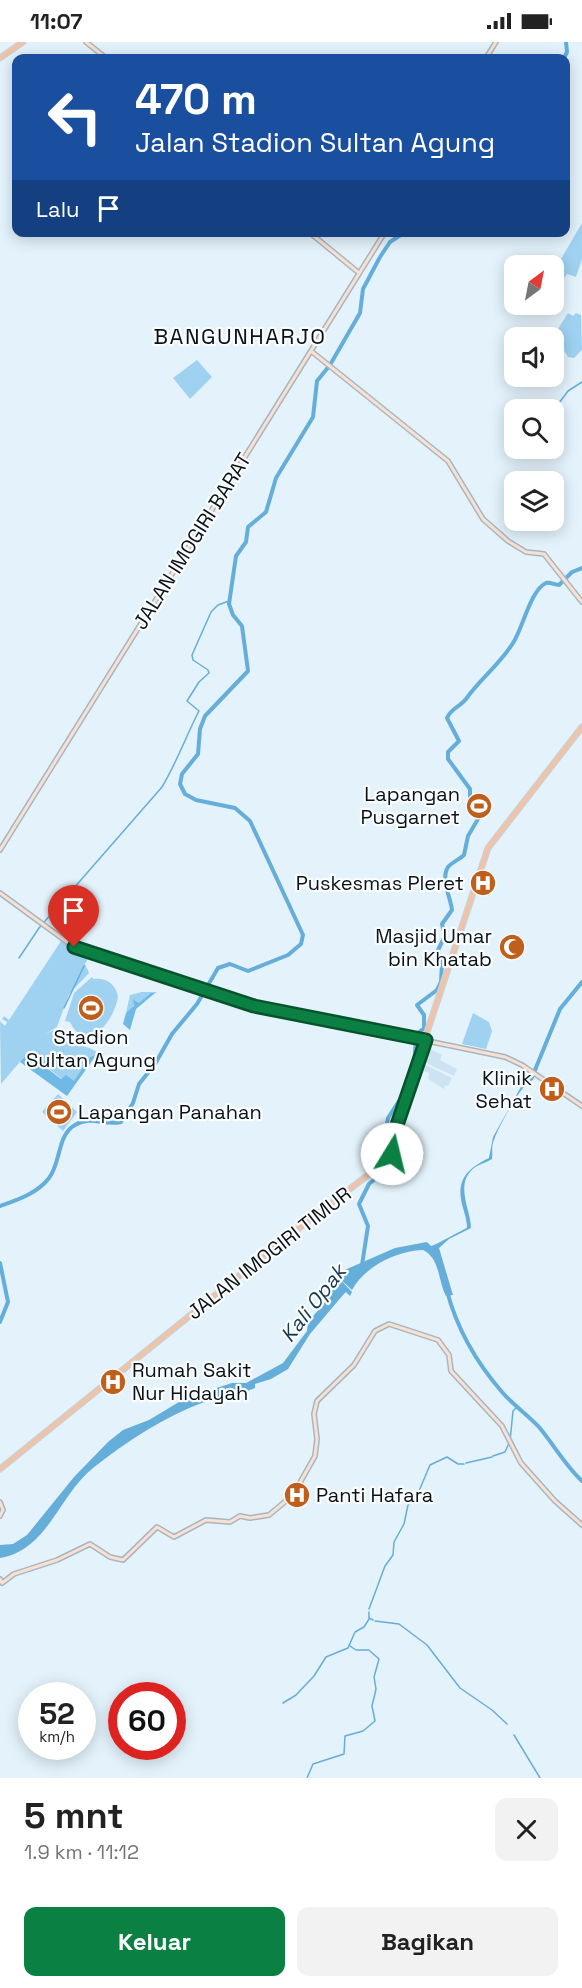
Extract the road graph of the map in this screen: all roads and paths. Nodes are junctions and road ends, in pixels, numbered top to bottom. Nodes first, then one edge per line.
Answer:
1 (23, 42) edge
2 (86, 42) edge
3 (101, 54) edge
4 (0, 57) edge
5 (315, 237) edge
6 (382, 237) edge
7 (359, 273) junction
8 (310, 351) junction
9 (582, 602) edge
10 (582, 727) edge
11 (0, 850) edge
12 (0, 893) edge
13 (426, 1040) junction
14 (582, 1106) edge
15 (0, 1469) edge
16 (0, 1502) edge
17 (0, 1516) edge
18 (582, 1525) edge
19 (1, 1581) edge

1 - 4 main road
2 - 3 main road
5 - 7 main road
6 - 7 main road, JALAN IMOGIRI BARAT
7 - 8 main road, JALAN IMOGIRI BARAT
8 - 9 main road
8 - 11 main road, JALAN IMOGIRI BARAT
10 - 13 main road, JALAN IMOGIRI TIMUR
12 - 13 main road
13 - 14 main road
13 - 15 main road, JALAN IMOGIRI TIMUR
16 - 17 main road
18 - 19 main road

